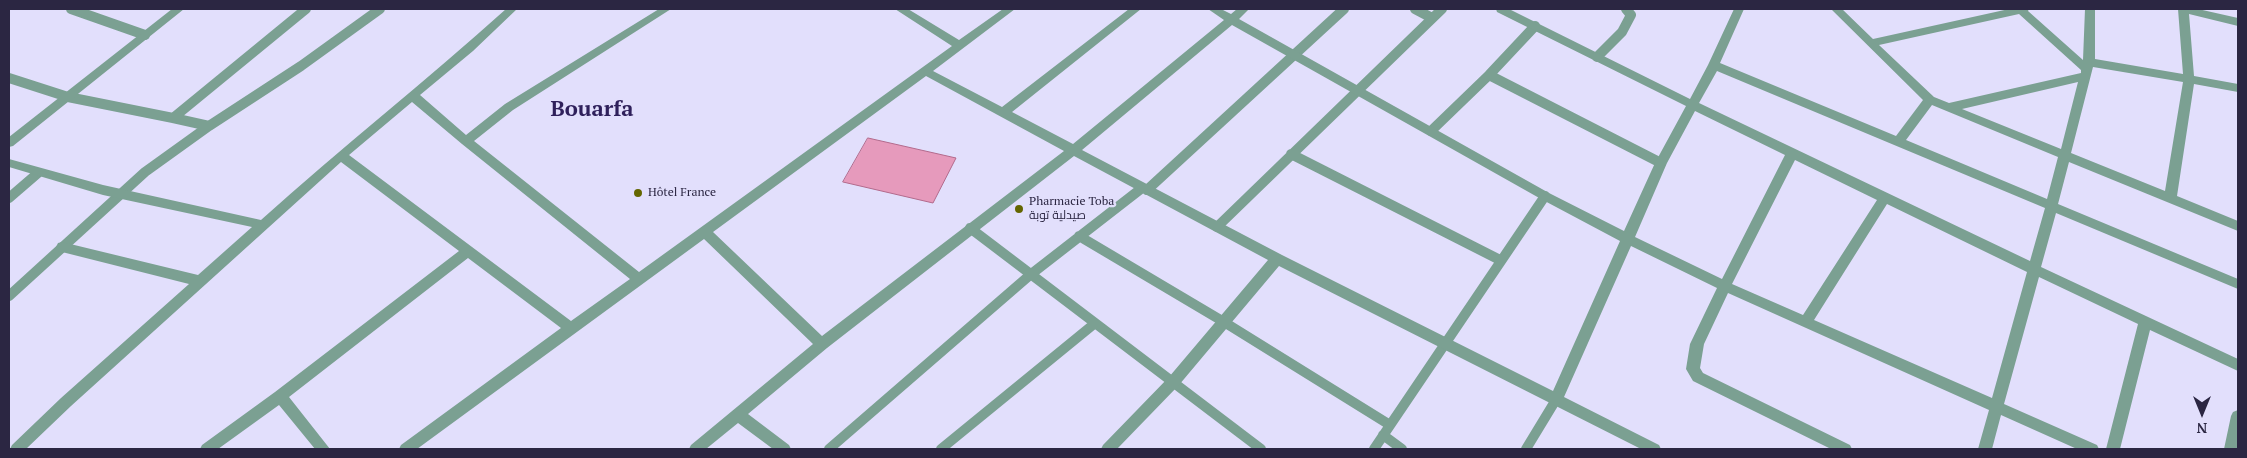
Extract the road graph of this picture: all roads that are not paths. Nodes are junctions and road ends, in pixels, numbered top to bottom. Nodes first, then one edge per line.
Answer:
1 (71, 9) edge
2 (179, 9) edge
3 (306, 9) edge
4 (380, 9) edge
5 (512, 9) edge
6 (666, 9) edge
7 (900, 9) edge
8 (1010, 9) edge
9 (1136, 9) edge
10 (1213, 9) edge
11 (1244, 9) edge
12 (1344, 9) edge
13 (1415, 9) edge
14 (1442, 9) edge
15 (1501, 9) edge
16 (1626, 9) edge
17 (1739, 9) edge
18 (1836, 9) edge
19 (2022, 9) edge
20 (2090, 9) edge
21 (2184, 9) edge
22 (1432, 18) junction
23 (1232, 19) junction
24 (2238, 22) edge
25 (1535, 26) junction
26 (145, 35) junction
27 (1870, 43) junction
28 (960, 46) junction
29 (1295, 55) junction
30 (1598, 57) junction
31 (1714, 64) junction
32 (2087, 69) junction
33 (925, 71) junction
34 (1490, 75) junction
35 (9, 78) edge
36 (2189, 79) junction
37 (2238, 88) edge
38 (1357, 90) junction
39 (412, 95) junction
40 (68, 97) junction
41 (1930, 100) junction
42 (1691, 104) junction
43 (1947, 108) junction
44 (1004, 112) junction
45 (173, 118) junction
46 (209, 126) junction
47 (1431, 131) junction
48 (466, 141) junction
49 (1899, 141) junction
50 (9, 143) edge
51 (1075, 149) junction
52 (1792, 153) junction
53 (1291, 154) junction
54 (341, 155) junction
55 (2063, 156) junction
56 (9, 163) edge
57 (1661, 163) junction
58 (38, 173) junction
59 (1144, 189) junction
60 (120, 194) junction
61 (1545, 196) junction
62 (1885, 197) junction
63 (9, 198) edge
64 (2170, 199) junction
65 (2052, 205) junction
66 (264, 224) junction
67 (2238, 226) edge
68 (1217, 227) junction
69 (970, 228) junction
70 (704, 231) junction
71 (1079, 236) junction
72 (1626, 238) junction
73 (62, 247) junction
74 (468, 251) junction
75 (1278, 259) junction
76 (1500, 260) junction
77 (2034, 270) junction
78 (1030, 275) junction
79 (640, 280) junction
80 (200, 281) junction
81 (2238, 284) edge
82 (1724, 286) junction
83 (9, 296) edge
84 (1224, 322) junction
85 (1806, 322) junction
86 (2145, 322) junction
87 (1094, 324) junction
88 (572, 330) junction
89 (1444, 343) junction
90 (822, 344) junction
91 (2238, 365) edge
92 (1174, 382) junction
93 (280, 396) junction
94 (1557, 398) junction
95 (1996, 408) junction
96 (739, 416) junction
97 (2238, 416) edge
98 (1390, 425) junction
99 (1383, 435) junction
100 (412, 447) edge
101 (16, 449) edge
102 (207, 449) edge
103 (324, 449) edge
104 (696, 449) edge
105 (784, 449) edge
106 (829, 449) edge
107 (941, 449) edge
108 (1108, 449) edge
109 (1261, 449) edge
110 (1374, 449) edge
111 (1402, 449) edge
112 (1526, 449) edge
113 (1654, 449) edge
114 (1846, 449) edge
115 (1985, 449) edge
116 (2092, 449) edge
117 (2113, 449) edge
118 (2231, 449) edge

1 - 26 lane
2 - 26 street
3 - 45 lane
4 - 46 lane
5 - 39 street
6 - 48 street
7 - 28 street
8 - 28 street
9 - 44 street
10 - 23 street
11 - 23 street
12 - 29 lane
13 - 22 lane
14 - 22 lane
15 - 25 street
16 - 30 lane
17 - 31 street
18 - 27 street
19 - 27 street
19 - 32 street
20 - 32 street
21 - 24 street
21 - 36 street
22 - 38 lane
23 - 29 street
23 - 51 street
25 - 30 street
25 - 34 lane
26 - 40 street
27 - 41 street
28 - 33 street
29 - 38 street
29 - 59 lane
30 - 42 street
31 - 42 street
31 - 49 street
32 - 36 street
32 - 43 street
32 - 55 street
33 - 44 street
33 - 70 street
34 - 47 lane
34 - 57 lane
35 - 40 lane
36 - 37 street
36 - 64 street
38 - 47 street
38 - 53 lane
39 - 48 street
39 - 54 street
40 - 45 lane
40 - 50 street
41 - 43 street
41 - 49 street
42 - 52 street
42 - 57 street
43 - 55 street
44 - 51 street
45 - 46 lane
46 - 60 lane
47 - 61 street
48 - 79 street
49 - 65 street
51 - 59 street
51 - 69 street
52 - 62 street
52 - 82 street
53 - 68 lane
53 - 76 lane
54 - 66 street
54 - 74 street
55 - 64 street
55 - 65 street
56 - 58 street
57 - 72 street
58 - 60 street
58 - 63 lane
59 - 68 street
59 - 71 lane
60 - 66 street
60 - 73 lane
61 - 72 street
61 - 76 lane
62 - 77 street
62 - 85 street
64 - 67 street
65 - 77 street
65 - 81 street
66 - 80 street
68 - 75 street
69 - 78 lane
69 - 90 street
70 - 79 street
70 - 90 street
71 - 78 lane
71 - 84 lane
72 - 82 street
72 - 94 street
73 - 80 street
73 - 83 lane
74 - 88 street
74 - 93 street
75 - 84 street
75 - 89 street
76 - 89 lane
77 - 86 street
77 - 95 street
78 - 87 lane
78 - 106 lane
79 - 88 street
80 - 101 street
82 - 85 street
82 - 114 street
84 - 92 street
84 - 98 lane
85 - 95 street
86 - 91 street
86 - 117 street
87 - 92 lane
87 - 107 lane
88 - 100 street
89 - 94 street
89 - 98 lane
90 - 96 street
92 - 108 street
92 - 109 lane
93 - 102 street
93 - 103 street
94 - 112 lane
94 - 113 street
95 - 115 street
95 - 116 street
96 - 104 street
96 - 105 street
97 - 118 street
98 - 99 lane
99 - 110 lane
99 - 111 lane

